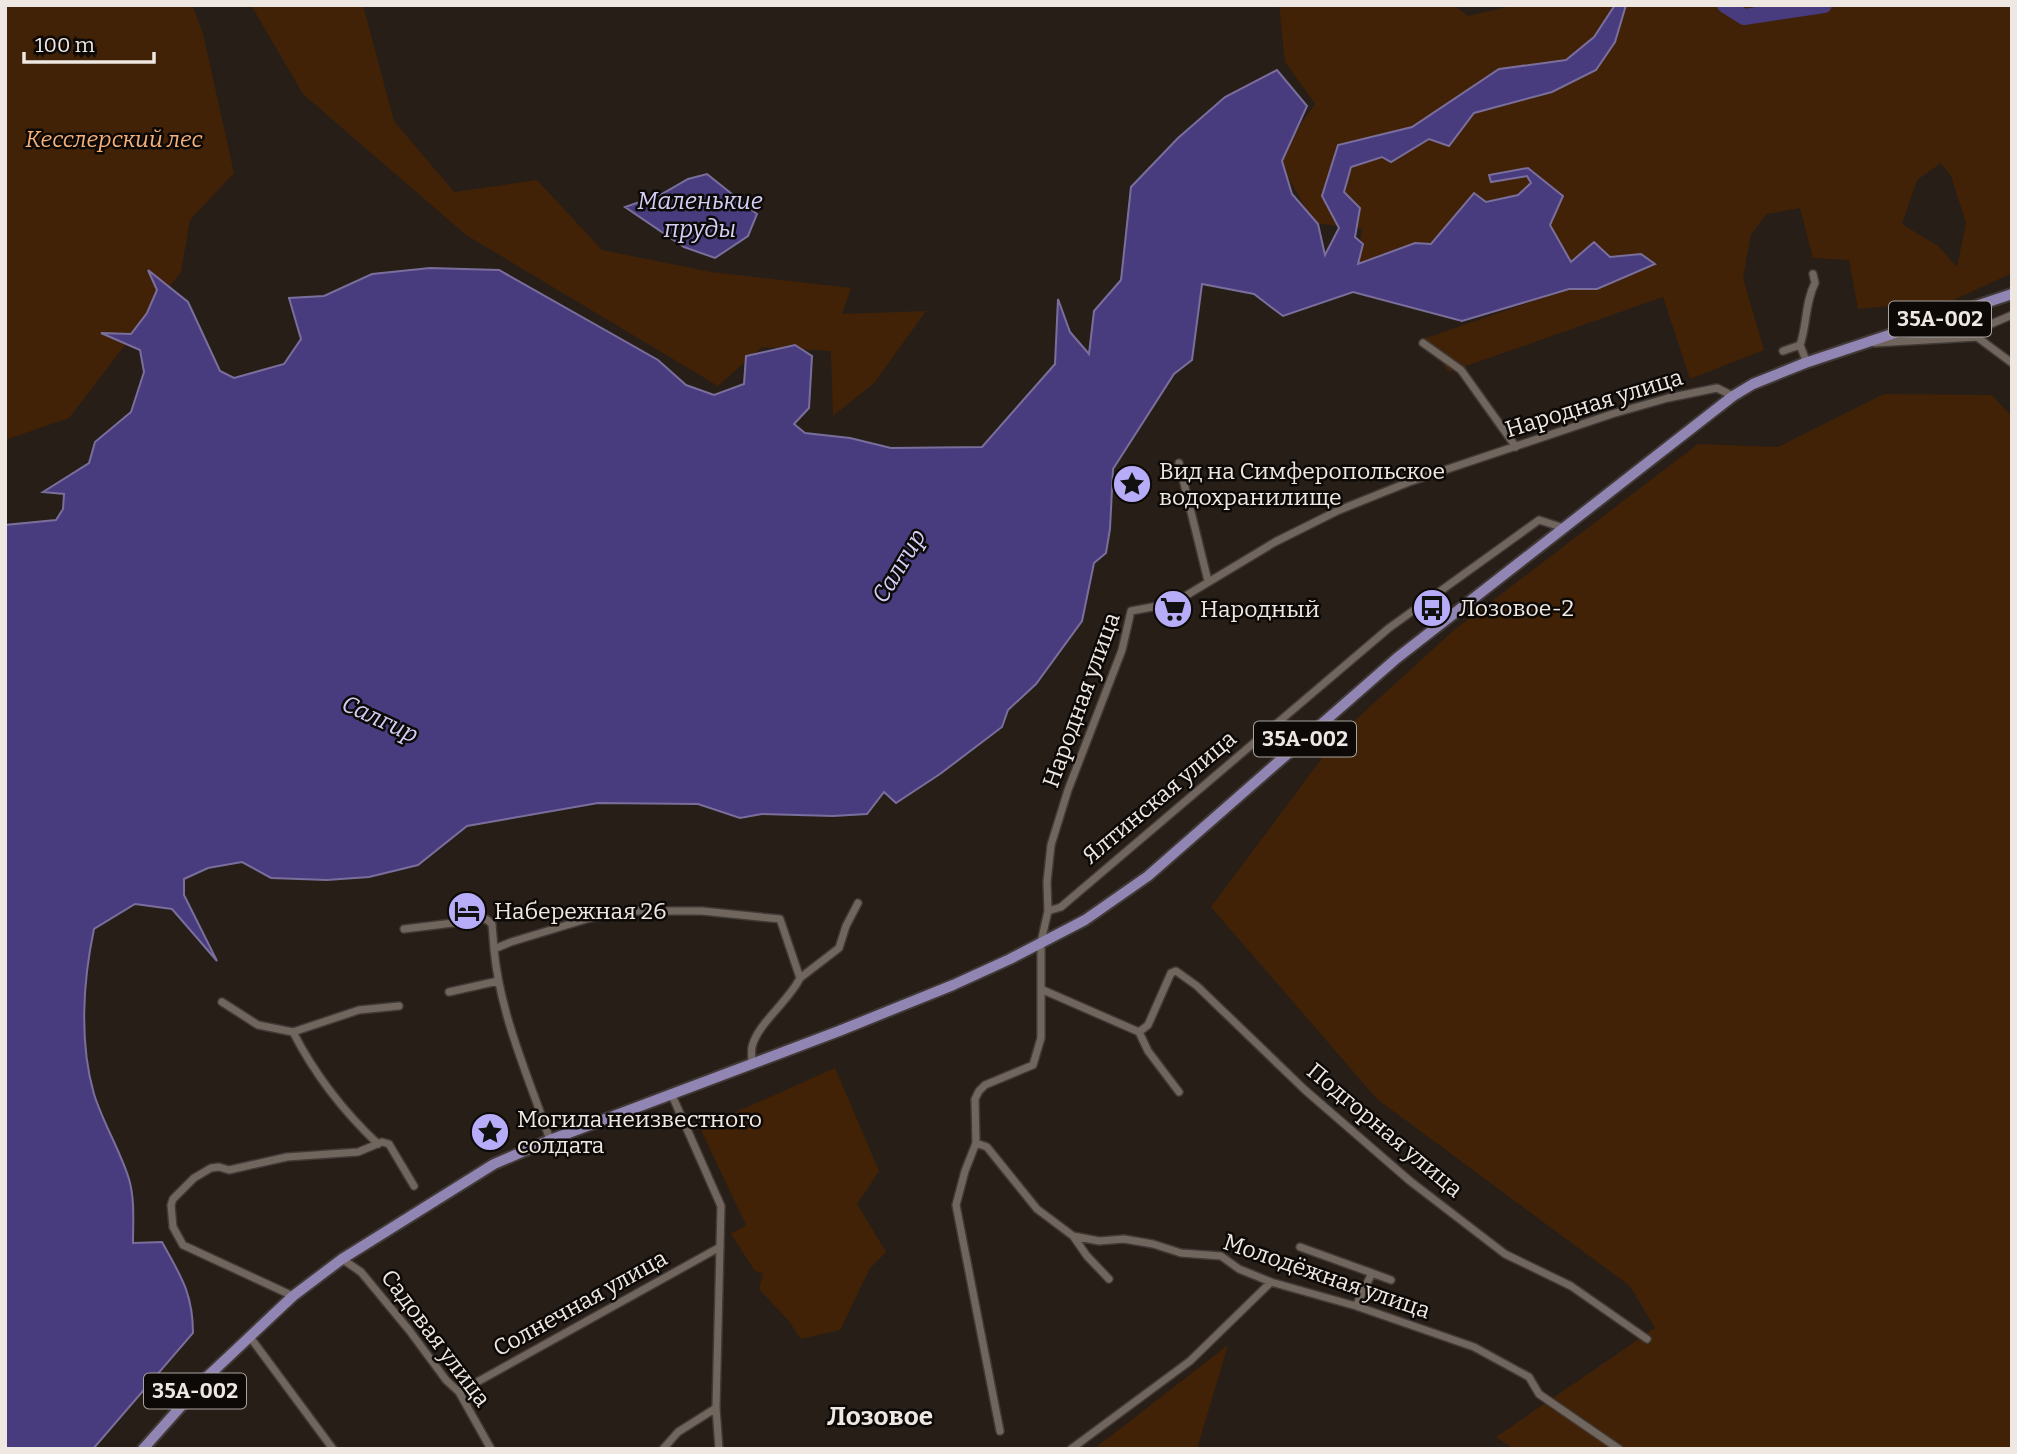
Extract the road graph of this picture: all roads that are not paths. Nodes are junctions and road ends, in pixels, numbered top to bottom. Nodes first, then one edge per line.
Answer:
1 (1813, 274) dead end
2 (2012, 294) edge
3 (2012, 315) edge
4 (1966, 338) junction
5 (1423, 343) dead end
6 (1867, 343) junction
7 (1800, 345) junction
8 (1783, 351) dead end
9 (1807, 363) junction
10 (2012, 363) edge
11 (1733, 397) junction
12 (1516, 447) junction
13 (1179, 463) dead end
14 (1564, 528) junction
15 (1208, 581) junction
16 (858, 904) dead end
17 (1048, 911) junction
18 (404, 929) dead end
19 (1041, 942) junction
20 (494, 949) junction
21 (800, 978) junction
22 (498, 981) junction
23 (1042, 990) junction
24 (449, 992) dead end
25 (222, 1002) dead end
26 (399, 1006) dead end
27 (293, 1032) junction
28 (1139, 1032) junction
29 (752, 1064) junction
30 (1179, 1092) dead end
31 (671, 1093) junction
32 (550, 1140) junction
33 (976, 1143) junction
34 (378, 1144) junction
35 (414, 1186) dead end
36 (1073, 1236) junction
37 (720, 1247) junction
38 (1300, 1247) dead end
39 (342, 1259) junction
40 (1372, 1273) junction
41 (1109, 1279) dead end
42 (1391, 1280) dead end
43 (1271, 1282) junction
44 (293, 1296) junction
45 (1356, 1306) junction
46 (250, 1336) junction
47 (1647, 1339) dead end
48 (459, 1392) junction
49 (716, 1408) junction
50 (1000, 1431) dead end
51 (143, 1449) edge
52 (333, 1449) edge
53 (491, 1449) edge
54 (663, 1449) edge
55 (719, 1449) edge
56 (1071, 1449) edge
57 (1619, 1449) edge

1 - 7 street
2 - 6 main road, 35А-002
3 - 4 street
4 - 6 street
4 - 10 street
5 - 12 street
6 - 9 main road, 35А-002
7 - 8 street
7 - 9 street
9 - 11 main road, 35А-002
11 - 12 street, Народная улица
11 - 14 main road, 35А-002
12 - 15 street, Народная улица
13 - 15 street
14 - 17 street, Ялтинская улица
14 - 19 main road, 35А-002
15 - 17 street, Народная улица
16 - 21 street
17 - 19 street, Народная улица
18 - 20 street
19 - 23 street, Народная улица
19 - 29 main road, 35А-002
20 - 21 street
20 - 22 street
21 - 29 street
22 - 24 street
22 - 32 street
23 - 28 street
23 - 33 street, Народная улица
25 - 27 street
26 - 27 street
27 - 34 street
28 - 30 street
28 - 47 street, Подгорная улица
29 - 31 main road, 35А-002
31 - 32 main road, 35А-002
31 - 37 street
32 - 39 main road, 35А-002
33 - 36 street, Молодёжная улица
33 - 50 street
34 - 35 street
34 - 44 street
36 - 41 street
36 - 43 street, Молодёжная улица
37 - 48 street, Солнечная улица
37 - 49 street
38 - 40 street
39 - 44 main road, 35А-002
39 - 48 street, Садовая улица
40 - 42 street
40 - 45 street
43 - 45 street, Молодёжная улица
43 - 56 street
44 - 46 main road, 35А-002
45 - 57 street, Молодёжная улица
46 - 51 main road, 35А-002
46 - 52 street
48 - 53 street, Садовая улица
49 - 54 street
49 - 55 street

